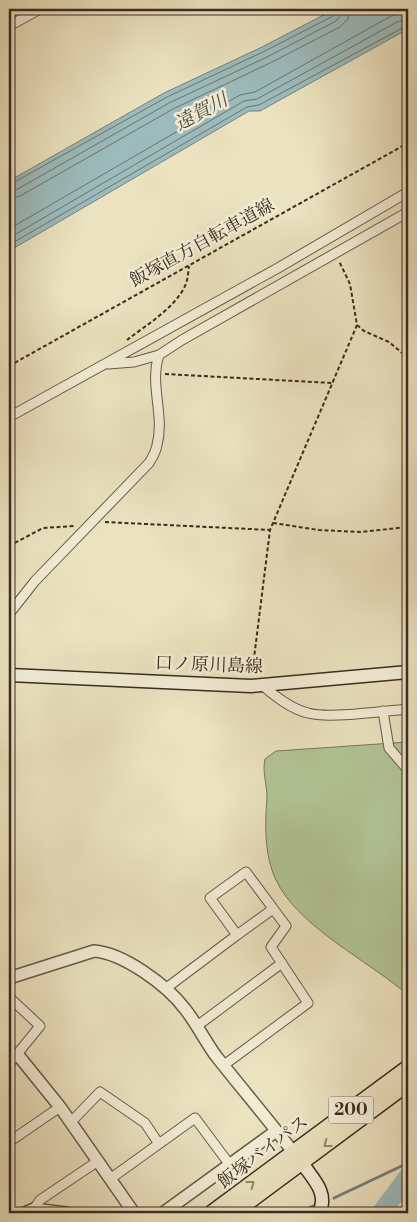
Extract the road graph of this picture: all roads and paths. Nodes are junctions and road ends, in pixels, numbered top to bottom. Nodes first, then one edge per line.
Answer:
1 (40, 9) edge
2 (9, 26) edge
3 (408, 143) edge
4 (408, 192) edge
5 (408, 212) edge
6 (336, 255) junction
7 (189, 266) junction
8 (357, 325) junction
9 (122, 345) dead end
10 (159, 355) junction
11 (408, 358) edge
12 (106, 364) junction
13 (9, 366) edge
14 (156, 372) junction
15 (332, 383) junction
16 (9, 417) edge
17 (273, 523) junction
18 (89, 524) junction
19 (408, 527) edge
20 (270, 530) junction
21 (9, 546) edge
22 (9, 614) edge
23 (408, 672) edge
24 (9, 676) edge
25 (257, 685) junction
26 (408, 709) edge
27 (384, 711) junction
28 (408, 770) edge
29 (273, 909) junction
30 (237, 935) junction
31 (282, 963) junction
32 (9, 978) edge
33 (165, 989) junction
34 (9, 997) edge
35 (196, 1026) junction
36 (18, 1055) junction
37 (9, 1064) edge
38 (224, 1065) junction
39 (408, 1068) edge
40 (408, 1083) edge
41 (60, 1106) junction
42 (71, 1122) junction
43 (276, 1131) junction
44 (9, 1142) edge
45 (159, 1144) junction
46 (297, 1157) junction
47 (98, 1161) junction
48 (230, 1165) junction
49 (110, 1179) junction
50 (29, 1211) edge
51 (66, 1213) edge
52 (134, 1213) edge
53 (163, 1213) edge
54 (212, 1213) edge
55 (234, 1213) edge
56 (319, 1213) edge

1 - 2 street
3 - 7 path, 飯塚直方自転車道線
4 - 12 street
5 - 6 street
6 - 8 path
6 - 10 street
7 - 9 path
7 - 13 path, 飯塚直方自転車道線
8 - 11 path
8 - 15 path
10 - 12 street
10 - 14 street
12 - 16 street
14 - 15 path
14 - 18 street
15 - 17 path
17 - 19 path
17 - 20 path
18 - 20 path
18 - 21 path
18 - 22 street
20 - 25 path
23 - 25 main road, 口ノ原川島線
24 - 25 main road, 口ノ原川島線
25 - 27 street
26 - 27 street
27 - 28 street
29 - 30 street
29 - 30 street
29 - 31 street
30 - 33 street
31 - 35 street
31 - 38 street
32 - 33 street
33 - 35 street
34 - 36 street
35 - 38 street
36 - 37 street
36 - 41 street
38 - 43 street
39 - 46 highway, 飯塚バイパス / 200
40 -> 46 highway, 200
41 - 42 street
41 - 44 street
42 - 45 street
42 - 47 street
43 - 46 street
43 - 48 street
45 - 48 street
45 - 49 street
54 -> 46 highway, 飯塚バイパス / 200
46 - 55 highway, 200
46 - 56 main road
47 - 49 street
47 - 50 street
48 - 53 street
49 - 52 street
50 - 51 street

